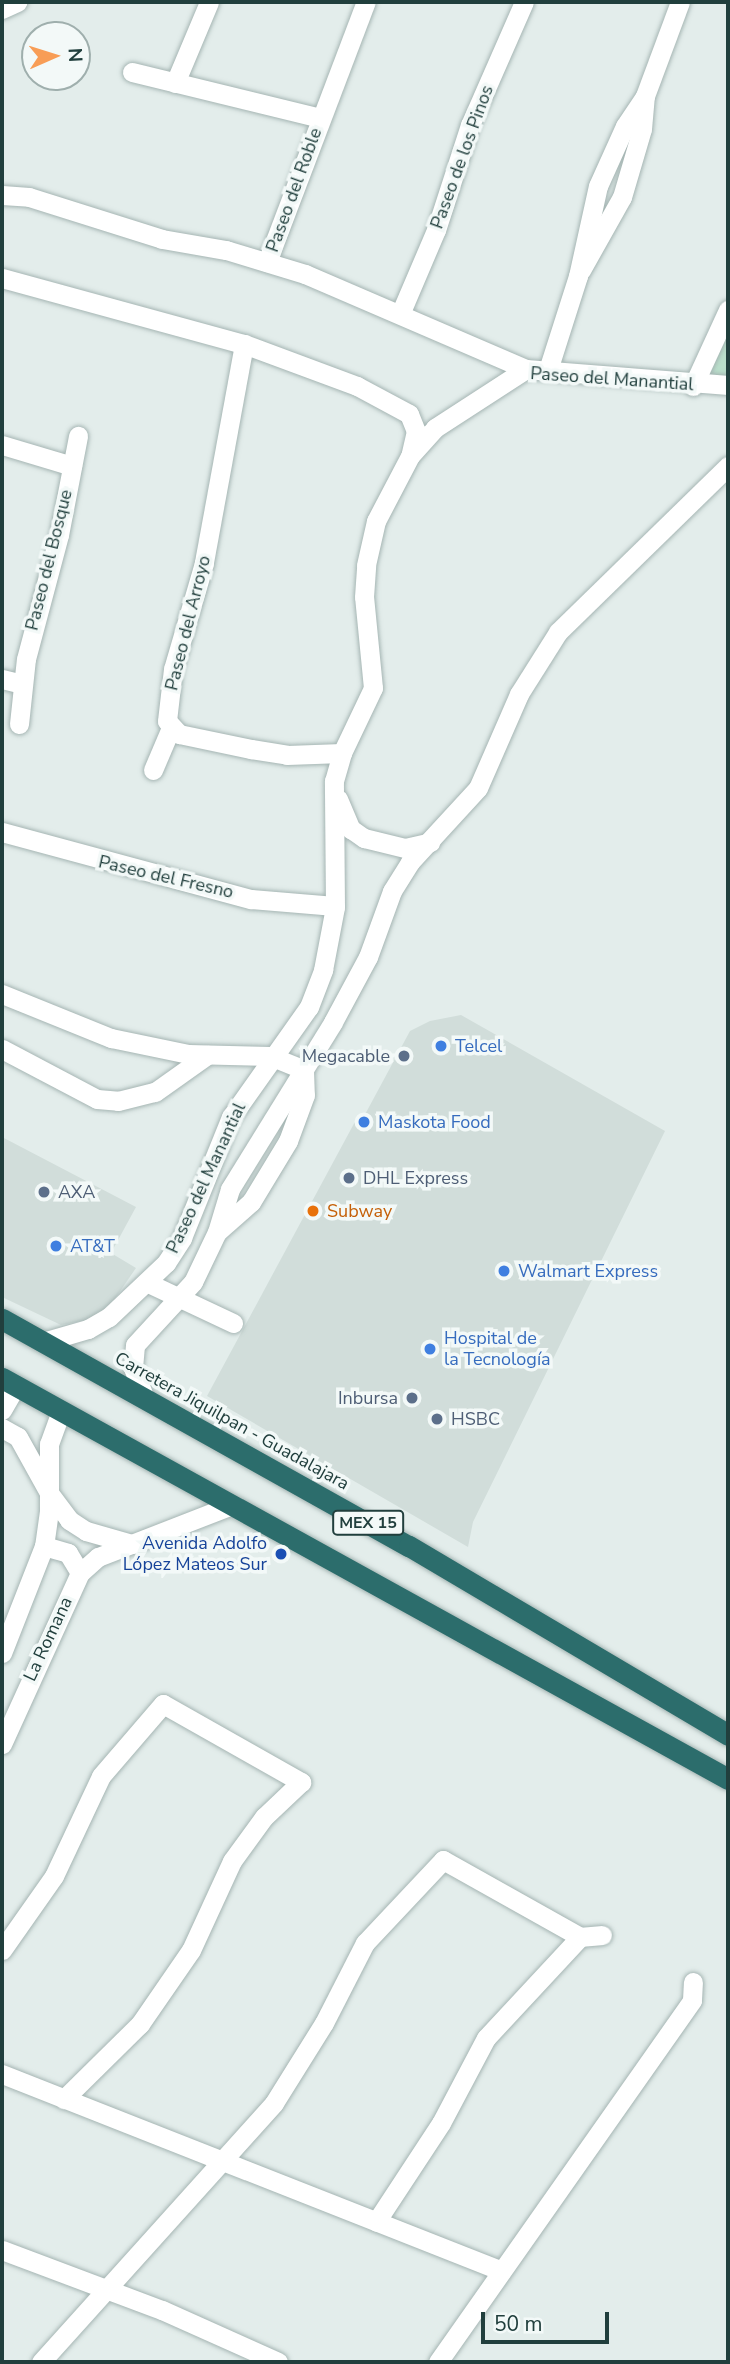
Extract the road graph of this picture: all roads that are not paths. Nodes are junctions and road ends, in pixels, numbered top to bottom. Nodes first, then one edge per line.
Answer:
1 (17, 2) edge
2 (209, 2) edge
3 (366, 2) edge
4 (524, 2) edge
5 (680, 2) edge
6 (2, 9) edge
7 (132, 72) dead end
8 (175, 83) junction
9 (320, 118) junction
10 (2, 195) edge
11 (267, 262) junction
12 (2, 278) edge
13 (728, 310) edge
14 (401, 312) junction
15 (244, 344) junction
16 (526, 369) junction
17 (548, 370) junction
18 (693, 386) junction
19 (724, 388) edge
20 (78, 436) dead end
21 (2, 445) edge
22 (410, 456) junction
23 (72, 466) junction
24 (728, 466) edge
25 (2, 679) edge
26 (22, 684) junction
27 (19, 724) dead end
28 (170, 730) junction
29 (342, 753) junction
30 (153, 771) dead end
31 (334, 781) junction
32 (2, 832) edge
33 (431, 841) junction
34 (335, 906) junction
35 (2, 994) edge
36 (2, 1049) edge
37 (207, 1055) junction
38 (270, 1056) junction
39 (304, 1070) junction
40 (148, 1283) junction
41 (181, 1298) junction
42 (2, 1320) edge
43 (233, 1323) dead end
44 (43, 1342) junction
45 (9, 1382) edge
46 (145, 1399) junction
47 (2, 1410) edge
48 (61, 1411) junction
49 (2, 1428) edge
50 (49, 1493) junction
51 (233, 1504) junction
52 (132, 1544) junction
53 (44, 1546) junction
54 (80, 1573) junction
55 (2, 1653) edge
56 (728, 1735) edge
57 (2, 1744) edge
58 (728, 1779) edge
59 (602, 1936) dead end
60 (580, 1937) junction
61 (2, 1950) edge
62 (692, 1982) dead end
63 (2, 2074) edge
64 (64, 2099) junction
65 (222, 2161) junction
66 (376, 2222) junction
67 (2, 2250) edge
68 (502, 2271) junction
69 (107, 2290) junction
70 (250, 2357) edge
71 (41, 2362) edge
72 (278, 2362) edge
73 (438, 2362) edge

1 - 6 street
2 - 8 street
3 - 9 street, Paseo del Roble
4 - 14 street, Paseo de los Pinos
5 - 17 street
7 - 8 street, Paseo del Roble
8 - 9 street, Paseo del Roble
9 - 11 street, Paseo del Roble
10 - 11 street
11 - 14 street
12 - 15 street
13 - 18 street
14 - 16 street
15 - 22 street
15 - 28 street, Paseo del Arroyo
16 - 17 street, Paseo del Manantial
16 - 22 street, Paseo del Manantial
17 - 18 street, Paseo del Manantial
18 - 19 street, Paseo del Manantial
20 - 23 street, Paseo del Bosque
21 - 23 street
22 - 29 street, Paseo del Manantial
23 - 26 street, Paseo del Bosque
24 - 33 street, Paseo del Manantial
25 - 26 street
26 - 27 street, Paseo del Bosque
28 - 29 street
28 - 30 street
29 - 31 street, Paseo del Manantial
31 - 33 street
31 - 34 street, Paseo del Manantial
32 - 34 street, Paseo del Fresno
33 - 39 street, Paseo del Manantial
34 - 38 street, Paseo del Manantial
35 - 37 street
36 - 37 street
37 - 38 street
38 - 39 street
38 - 40 street, Paseo del Manantial
39 - 41 street, Paseo del Manantial
40 - 41 street
40 - 44 street, Paseo del Manantial
41 - 43 street
41 - 46 street, Paseo del Manantial
42 - 44 highway, Carretera Jiquilpan - Guadalajara / MEX 15
44 - 46 highway, Carretera Jiquilpan - Guadalajara / MEX 15
45 - 47 street
45 - 48 highway, MEX 15
46 - 56 highway, Carretera Jiquilpan - Guadalajara / MEX 15
48 - 50 street, La Romana
48 - 51 highway, MEX 15
49 - 50 street
50 - 52 street
50 - 53 street, La Romana
51 - 52 street
51 - 58 highway, MEX 15
52 - 54 street
53 - 54 street
53 - 55 street, La Romana
54 - 57 street, La Romana
59 - 60 street
60 - 65 street
60 - 66 street
61 - 64 street
62 - 68 street
63 - 64 street
64 - 65 street
65 - 66 street
65 - 69 street
66 - 68 street
67 - 69 street
68 - 73 street
69 - 70 street
69 - 71 street
70 - 72 street

